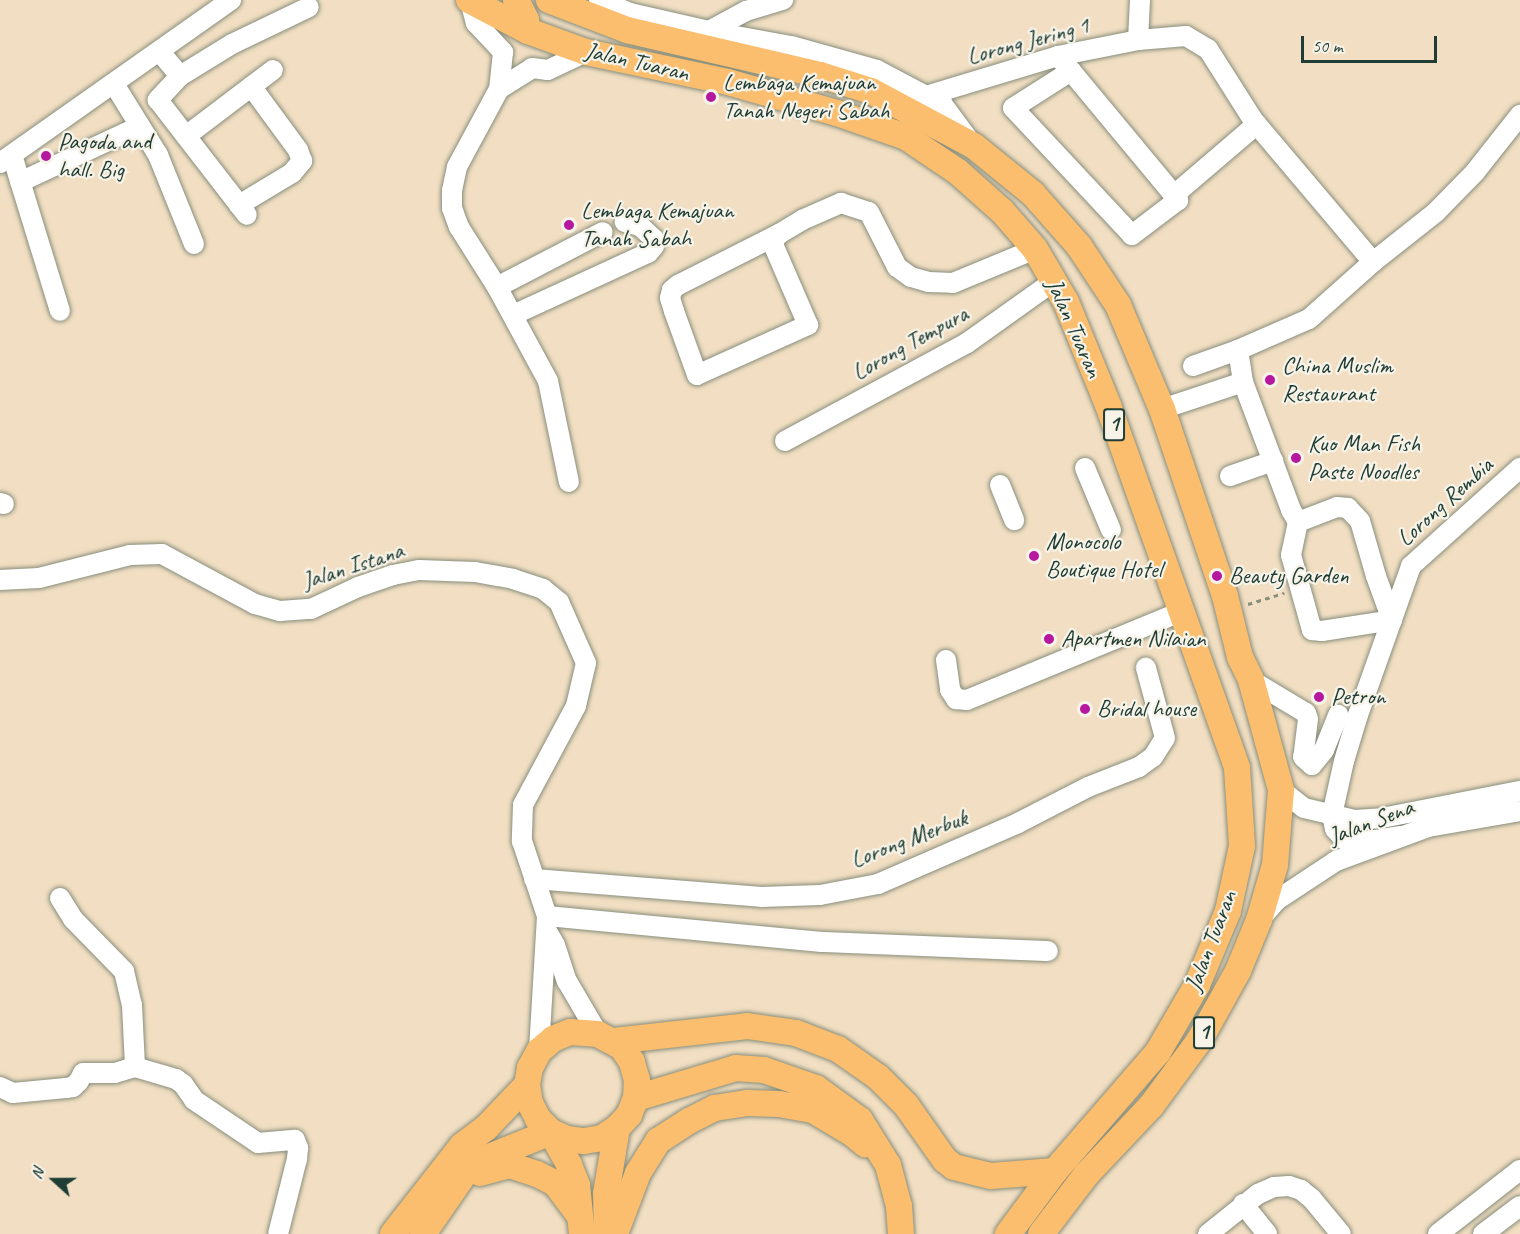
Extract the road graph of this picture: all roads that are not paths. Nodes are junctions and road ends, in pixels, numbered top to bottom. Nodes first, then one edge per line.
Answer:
1 (231, 0) edge
2 (470, 0) edge
3 (516, 0) edge
4 (549, 0) edge
5 (599, 0) edge
6 (783, 0) edge
7 (1140, 0) edge
8 (309, 6) dead end
9 (634, 6) edge
10 (528, 31) junction
11 (709, 32) junction
12 (1138, 40) junction
13 (160, 52) junction
14 (586, 52) junction
15 (1064, 63) junction
16 (273, 70) dead end
17 (180, 76) junction
18 (114, 84) junction
19 (251, 86) junction
20 (499, 89) junction
21 (929, 95) junction
22 (1520, 115) edge
23 (1257, 124) junction
24 (140, 126) junction
25 (186, 136) junction
26 (974, 146) junction
27 (6, 159) edge
28 (20, 182) junction
29 (1174, 195) junction
30 (625, 222) dead end
31 (603, 232) dead end
32 (779, 234) junction
33 (194, 243) dead end
34 (1035, 249) junction
35 (1373, 262) junction
36 (1054, 281) junction
37 (497, 287) junction
38 (60, 311) dead end
39 (513, 315) junction
40 (1238, 350) junction
41 (1193, 366) dead end
42 (1243, 382) junction
43 (1162, 409) junction
44 (785, 441) dead end
45 (1274, 461) junction
46 (1085, 468) dead end
47 (1520, 468) edge
48 (1230, 476) dead end
49 (569, 482) dead end
50 (1000, 485) dead end
51 (1014, 520) dead end
52 (1298, 522) junction
53 (1111, 530) dead end
54 (0, 580) edge
55 (1180, 612) junction
56 (1392, 620) junction
57 (946, 660) dead end
58 (1146, 668) dead end
59 (1251, 680) junction
60 (1338, 715) dead end
61 (1281, 790) junction
62 (1520, 791) edge
63 (1520, 811) edge
64 (1332, 815) junction
65 (1400, 836) junction
66 (534, 879) junction
67 (60, 898) dead end
68 (1259, 920) junction
69 (547, 923) junction
70 (1048, 951) dead end
71 (606, 1037) junction
72 (539, 1051) junction
73 (135, 1067) junction
74 (527, 1085) junction
75 (0, 1087) edge
76 (636, 1098) junction
77 (617, 1128) junction
78 (551, 1132) junction
79 (888, 1165) junction
80 (1520, 1170) edge
81 (1055, 1171) junction
82 (566, 1184) junction
83 (451, 1195) junction
84 (615, 1201) junction
85 (1244, 1204) junction
86 (1520, 1206) edge
87 (582, 1227) edge
88 (278, 1234) edge
89 (393, 1234) edge
90 (423, 1234) edge
91 (607, 1234) edge
92 (615, 1234) edge
93 (901, 1234) edge
94 (1008, 1234) edge
95 (1041, 1234) edge
96 (1208, 1234) edge
97 (1268, 1234) edge
98 (1341, 1234) edge
99 (1438, 1234) edge
100 (1483, 1234) edge

1 - 13 street
2 - 10 main road, Jalan Tuaran / 1
2 - 20 street
3 - 10 main road
4 - 26 main road, Jalan Tuaran / 1
5 - 9 street
6 - 11 street
7 - 12 street
8 - 17 street
9 - 11 street
10 - 14 main road, Jalan Tuaran / 1
11 - 21 street
12 - 15 street, Lorong Jering 1
12 - 23 street, Lorong Jering 1
13 - 17 street
13 - 18 street
14 - 20 street
14 - 34 main road, Jalan Tuaran / 1
15 - 21 street, Lorong Jering 1
15 - 29 street
15 - 29 street
16 - 19 street
17 - 25 street
18 - 24 street
18 - 27 street
19 - 25 street
19 - 25 street
20 - 37 street
21 - 26 street
22 - 35 street
23 - 29 street
23 - 35 street, Lorong Jering 1
24 - 28 street
24 - 33 street
26 - 43 main road, Jalan Tuaran / 1
27 - 28 street
28 - 38 street
30 - 39 street
31 - 37 street
32 - 32 street
32 - 34 street
34 - 36 main road, Jalan Tuaran / 1
35 - 40 street
36 - 44 street, Lorong Tempura
36 - 55 main road, Jalan Tuaran / 1
37 - 39 street
39 - 49 street
40 - 41 street
40 - 42 street
42 - 43 street
42 - 45 street
43 - 59 main road, Jalan Tuaran / 1
45 - 48 street
45 - 52 street
46 - 53 street
47 - 56 street, Lorong Rembia
50 - 51 street
52 - 56 street
52 - 56 street
54 - 66 street, Jalan Istana
55 - 57 street
55 - 81 main road, Jalan Tuaran / 1
56 - 64 street, Lorong Rembia
58 - 66 street, Lorong Merbuk
59 - 60 street
59 - 61 main road, Jalan Tuaran / 1
61 - 64 street, Jalan Sena
61 - 68 main road, Jalan Tuaran / 1
62 - 64 street, Jalan Sena
63 - 65 street, Jalan Sena
64 - 65 street
65 - 68 street, Jalan Sena
66 - 69 street, Jalan Istana
67 - 73 street
68 - 95 main road, Jalan Tuaran / 1
69 - 70 street
69 - 71 street, Jalan Istana
69 - 72 street, Jalan Istana
71 - 72 main road
71 - 76 main road
71 - 81 main road
72 - 74 main road
73 - 75 street
73 - 88 street
74 - 78 main road
74 - 89 main road
76 - 77 main road
76 - 79 main road
77 - 78 main road
77 - 84 main road
78 - 82 main road
78 - 83 main road
79 - 84 main road
79 - 93 main road
80 - 99 street
81 - 94 main road, Jalan Tuaran / 1
82 - 83 main road
82 - 87 main road
83 - 90 main road
84 - 91 main road
84 - 92 main road
85 - 96 street
85 - 97 street
85 - 98 street
86 - 100 street

